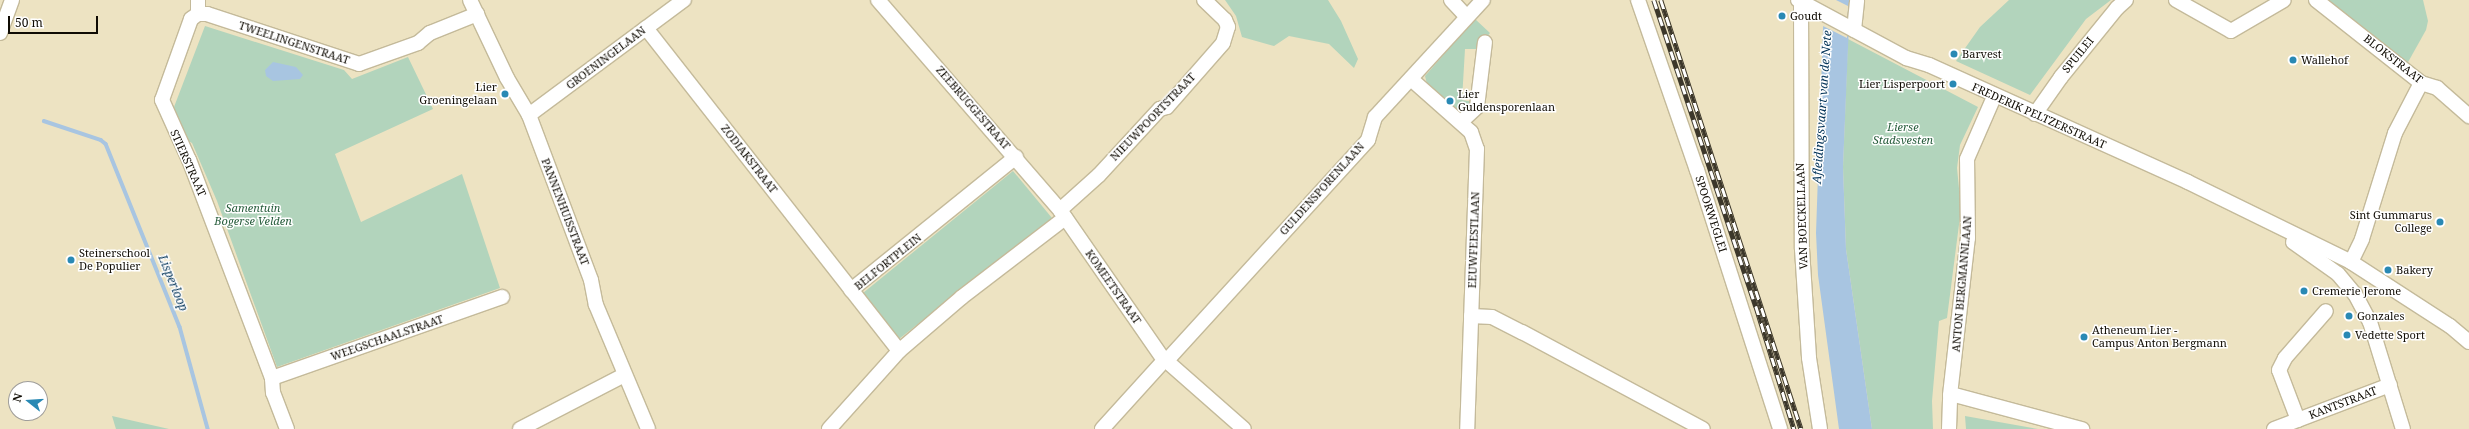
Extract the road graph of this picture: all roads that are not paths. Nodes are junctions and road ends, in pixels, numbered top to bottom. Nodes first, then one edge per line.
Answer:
1 (12, 0) edge
2 (470, 0) edge
3 (684, 0) edge
4 (878, 0) edge
5 (1204, 0) edge
6 (1451, 0) edge
7 (1483, 0) edge
8 (1638, 0) edge
9 (1857, 0) edge
10 (2126, 0) edge
11 (2176, 0) edge
12 (2284, 0) edge
13 (2316, 0) edge
14 (1800, 1) edge
15 (198, 7) edge
16 (477, 14) junction
17 (1467, 17) junction
18 (646, 28) junction
19 (1852, 29) junction
20 (0, 33) edge
21 (1485, 42) dead end
22 (1411, 79) junction
23 (2421, 83) junction
24 (1994, 97) junction
25 (2035, 114) junction
26 (528, 115) junction
27 (2469, 116) edge
28 (1461, 122) junction
29 (1016, 157) junction
30 (1062, 214) junction
31 (2278, 228) junction
32 (2351, 262) junction
33 (2326, 264) junction
34 (2375, 278) junction
35 (851, 290) junction
36 (2355, 294) junction
37 (502, 298) dead end
38 (2326, 310) dead end
39 (1471, 316) junction
40 (2469, 342) edge
41 (899, 351) junction
42 (1165, 361) junction
43 (624, 375) junction
44 (272, 378) junction
45 (2390, 385) junction
46 (1950, 394) junction
47 (2298, 420) junction
48 (287, 429) edge
49 (520, 429) edge
50 (648, 429) edge
51 (829, 429) edge
52 (1102, 429) edge
53 (1244, 429) edge
54 (1467, 429) edge
55 (1703, 429) edge
56 (1780, 429) edge
57 (1820, 429) edge
58 (1949, 429) edge
59 (2082, 429) edge
60 (2274, 429) edge
61 (2403, 429) edge

1 - 20 street
2 - 16 street, PANNENHUISSTRAAT
3 - 18 street, GROENINGELAAN
4 - 29 street, ZEEBRUGGESTRAAT
5 - 30 street, NIEUWPOORTSTRAAT
6 - 17 street
7 - 17 street, GULDENSPORENLAAN
8 - 56 street, SPOORWEGLEI
9 - 19 street
10 - 25 street, SPUILEI
11 - 12 street
13 - 23 street, BLOKSTRAAT
14 - 19 street, FREDERIK PELTZERSTRAAT
14 - 57 street, VAN BOECKELLAAN
15 - 16 street, TWEELINGENSTRAAT
15 - 44 street, STIERSTRAAT
16 - 26 street, PANNENHUISSTRAAT
17 - 22 street, GULDENSPORENLAAN
18 - 26 street, GROENINGELAAN
18 - 35 street, ZODIAKSTRAAT
19 - 24 street, FREDERIK PELTZERSTRAAT
21 - 28 street
22 - 28 street, EEUWFEESTLAAN
22 - 42 street, GULDENSPORENLAAN
23 - 27 street, BLOKSTRAAT
23 - 32 street
24 - 25 street, FREDERIK PELTZERSTRAAT
24 - 46 street, ANTON BERGMANNLAAN
25 - 31 street, FREDERIK PELTZERSTRAAT
26 - 43 street, PANNENHUISSTRAAT
28 - 39 street, EEUWFEESTLAAN
29 - 30 street, ZEEBRUGGESTRAAT
29 - 35 street, BELFORTPLEIN
30 - 41 street
30 - 42 street, KOMEETSTRAAT
31 - 32 street, FREDERIK PELTZERSTRAAT
31 - 33 street, FREDERIK PELTZERSTRAAT
32 - 33 street
32 - 34 street, FREDERIK PELTZERSTRAAT
33 - 36 street, FREDERIK PELTZERSTRAAT
34 - 36 street
34 - 40 street, FREDERIK PELTZERSTRAAT
35 - 41 street, BELFORTPLEIN
36 - 45 street, FREDERIK PELTZERSTRAAT
37 - 44 street, WEEGSCHAALSTRAAT
38 - 47 street
39 - 54 street, EEUWFEESTLAAN
39 - 55 street
41 - 51 street
42 - 52 street, GULDENSPORENLAAN
42 - 53 street, KOMEETSTRAAT
43 - 49 street
43 - 50 street, PANNENHUISSTRAAT
44 - 48 street, STIERSTRAAT
45 - 47 street, KANTSTRAAT
45 - 61 street, FREDERIK PELTZERSTRAAT
46 - 58 street, ANTON BERGMANNLAAN
46 - 59 street
47 - 60 street, KANTSTRAAT

